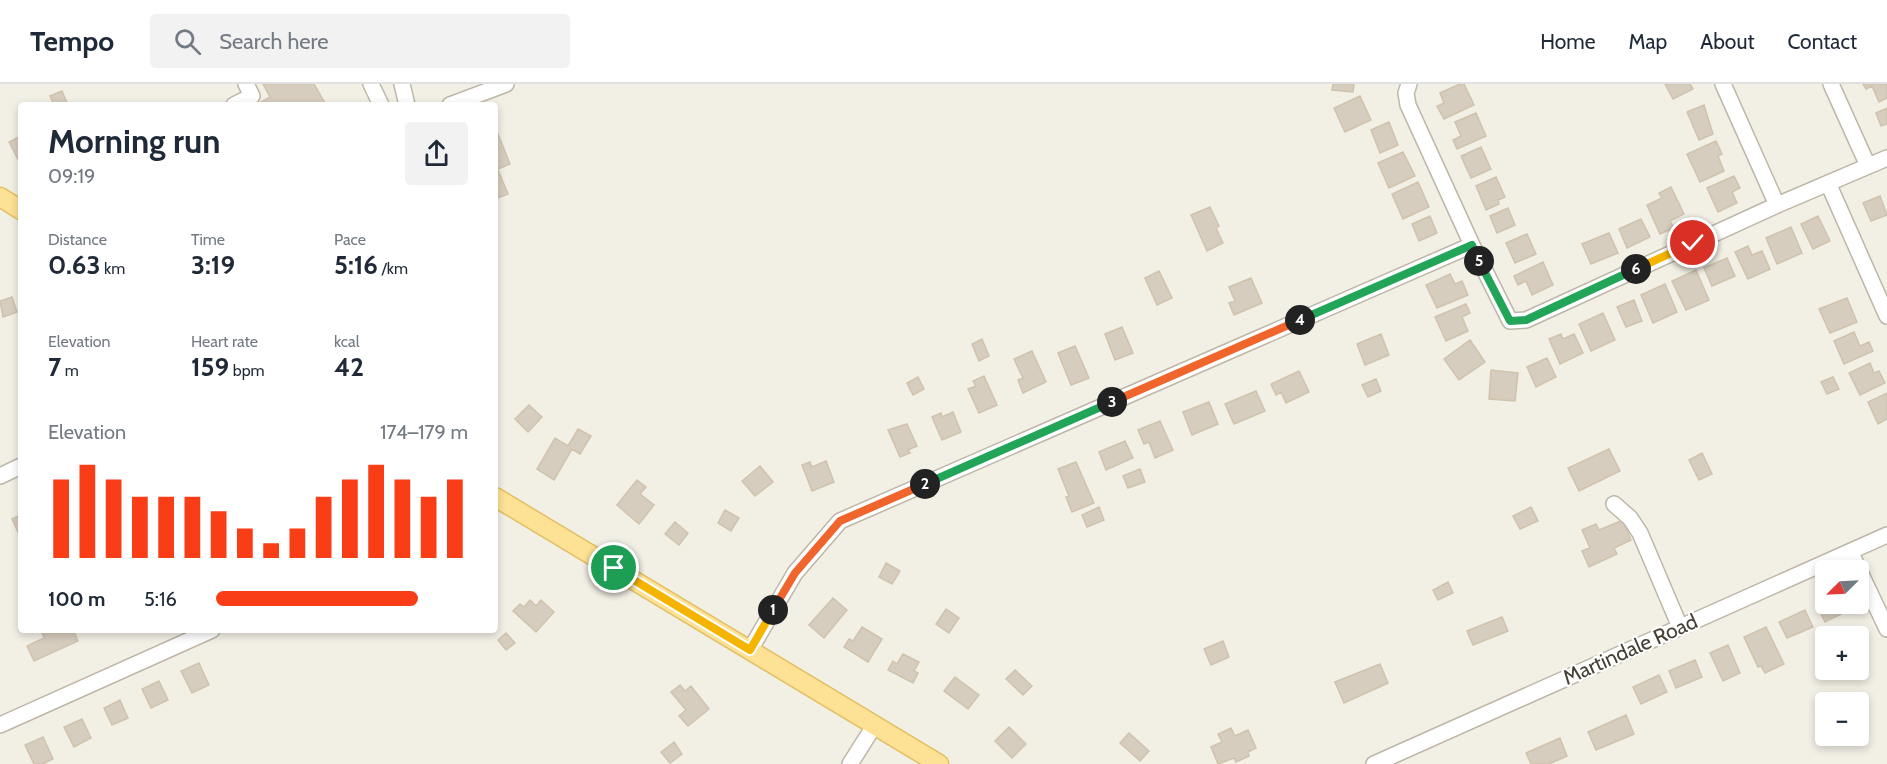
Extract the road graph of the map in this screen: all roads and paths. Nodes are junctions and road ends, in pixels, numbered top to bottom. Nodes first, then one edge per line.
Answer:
1 (246, 84) edge
2 (371, 84) edge
3 (402, 84) edge
4 (506, 84) edge
5 (1409, 84) edge
6 (1723, 84) edge
7 (1831, 84) edge
8 (240, 102) edge
9 (380, 102) edge
10 (406, 102) edge
11 (458, 102) edge
12 (1887, 158) edge
13 (1868, 166) junction
14 (1828, 183) junction
15 (0, 198) edge
16 (1777, 204) junction
17 (18, 208) edge
18 (1472, 245) junction
19 (1887, 315) edge
20 (18, 467) edge
21 (0, 476) edge
22 (498, 501) edge
23 (1614, 504) dead end
24 (1887, 535) edge
25 (1851, 553) junction
26 (1680, 627) junction
27 (1887, 629) edge
28 (205, 633) edge
29 (750, 650) junction
30 (0, 725) edge
31 (874, 726) junction
32 (850, 764) edge
33 (939, 764) edge
34 (1374, 764) edge

1 - 8 street
2 - 9 street
3 - 10 street
4 - 11 street
5 - 18 street
6 - 16 street
7 - 13 street
12 - 13 street
13 - 14 street
14 - 16 street
14 - 19 street
15 - 17 main road
16 - 18 street
18 - 29 street
20 - 21 street
22 - 29 main road
23 - 26 street
24 - 25 street, Martindale Road
25 - 26 street, Martindale Road
25 - 27 street
26 - 34 street, Martindale Road
28 - 30 street
29 - 31 main road
31 - 32 street
31 - 33 main road

